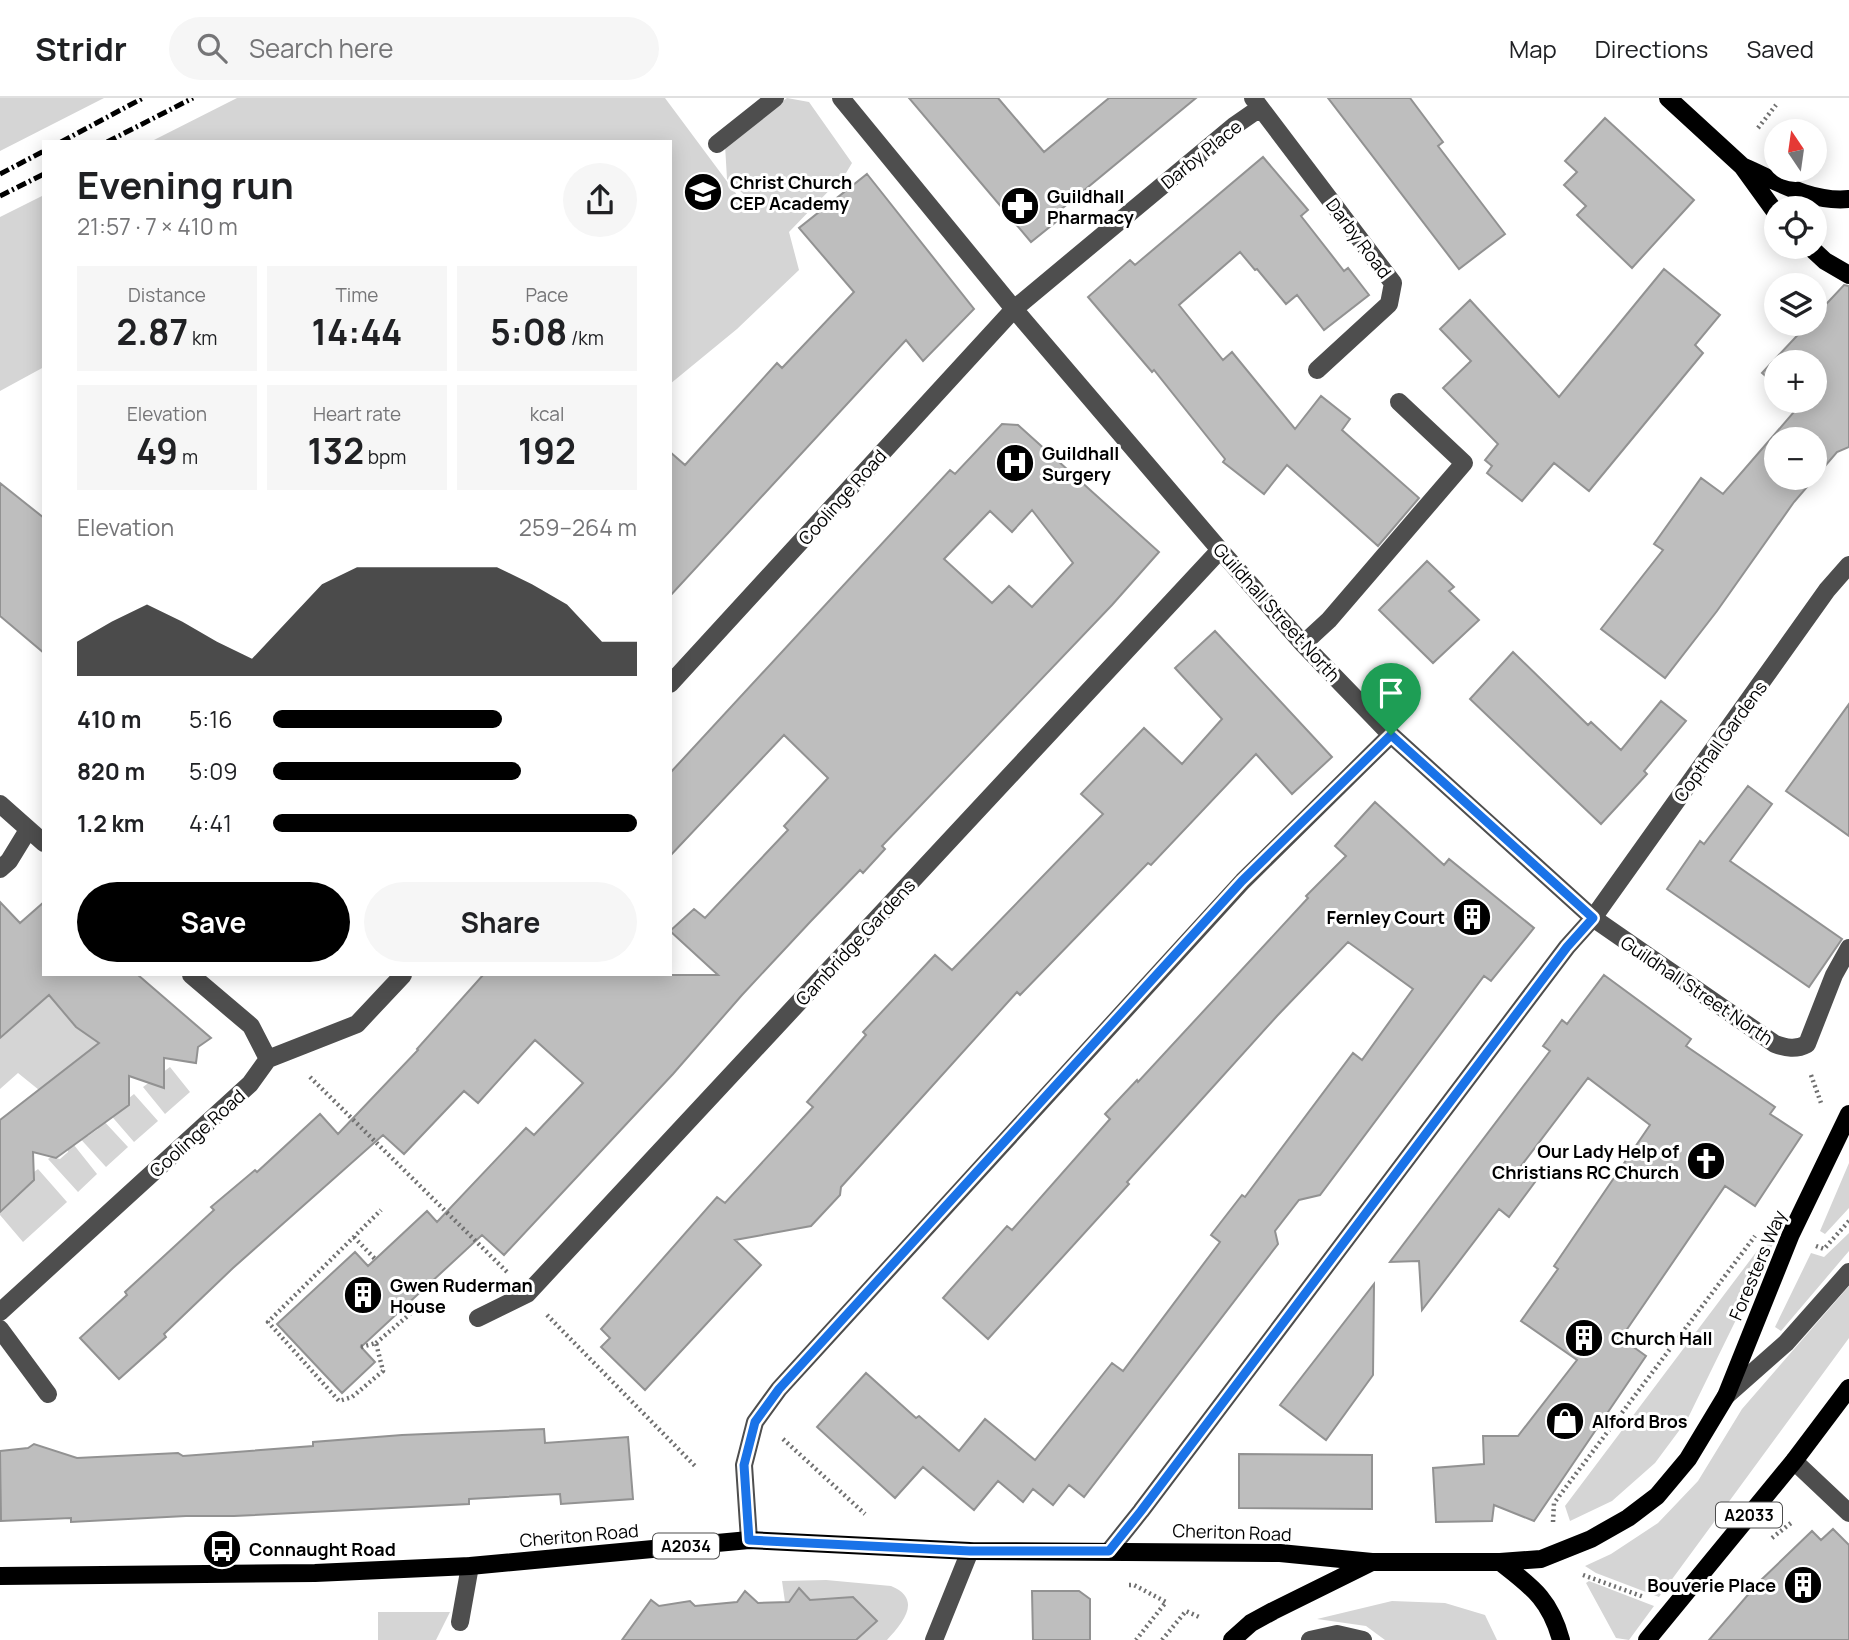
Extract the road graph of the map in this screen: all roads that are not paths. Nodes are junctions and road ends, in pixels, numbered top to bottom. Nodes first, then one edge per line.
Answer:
1 (775, 98) edge
2 (841, 98) edge
3 (1668, 98) edge
4 (1257, 103) edge
5 (717, 144) dead end
6 (1742, 166) junction
7 (1764, 197) edge
8 (1849, 199) edge
9 (1823, 259) edge
10 (1849, 275) edge
11 (1014, 309) junction
12 (1317, 370) dead end
13 (1399, 402) dead end
14 (1220, 550) junction
15 (1849, 565) edge
16 (1303, 644) junction
17 (672, 682) edge
18 (1391, 735) junction
19 (0, 804) edge
20 (28, 830) junction
21 (42, 841) edge
22 (0, 869) edge
23 (1593, 918) junction
24 (1849, 948) edge
25 (192, 976) edge
26 (402, 976) edge
27 (268, 1059) junction
28 (1849, 1114) edge
29 (1849, 1272) edge
30 (0, 1312) edge
31 (478, 1318) dead end
32 (0, 1329) edge
33 (1849, 1388) edge
34 (48, 1394) dead end
35 (1726, 1396) junction
36 (1794, 1461) junction
37 (1849, 1513) edge
38 (749, 1540) junction
39 (970, 1551) junction
40 (1109, 1551) junction
41 (1372, 1562) junction
42 (1500, 1562) junction
43 (470, 1566) junction
44 (0, 1576) edge
45 (460, 1622) dead end
46 (934, 1640) edge
47 (1232, 1640) edge
48 (1310, 1640) edge
49 (1363, 1640) edge
50 (1561, 1640) edge
51 (1647, 1640) edge

1 - 5 street
2 - 11 street, Guildhall Street North
3 - 6 main road
4 - 11 street, Darby Place
4 - 12 street, Darby Road
6 - 7 main road
6 - 8 main road
9 - 10 main road
11 - 14 street, Guildhall Street North
11 - 17 street, Coolinge Road
13 - 16 street
14 - 16 street, Guildhall Street North
14 - 31 street, Cambridge Gardens
15 - 23 street, Copthall Gardens
16 - 18 street, Guildhall Street North
18 - 23 street, Guildhall Street North
18 - 38 street
19 - 20 street
20 - 21 street
20 - 22 street
23 - 24 street, Guildhall Street North
23 - 40 street, Copthall Gardens
25 - 27 street
26 - 27 street
27 - 30 street, Coolinge Road
28 - 35 main road, Foresters Way
29 - 35 street
32 - 34 street
33 - 36 main road, A2033
35 - 42 main road, Foresters Way
36 - 37 street
36 - 51 main road, A2033
38 - 39 main road, Cheriton Road / A2034
38 - 43 main road, Cheriton Road / A2034
39 - 40 main road, Cheriton Road / A2034
39 - 46 street
40 - 41 main road, Cheriton Road / A2034
41 - 42 main road, Cheriton Road
41 - 47 main road
42 - 50 main road
43 - 44 main road, Cheriton Road / A2034
43 - 45 street
48 - 49 street

